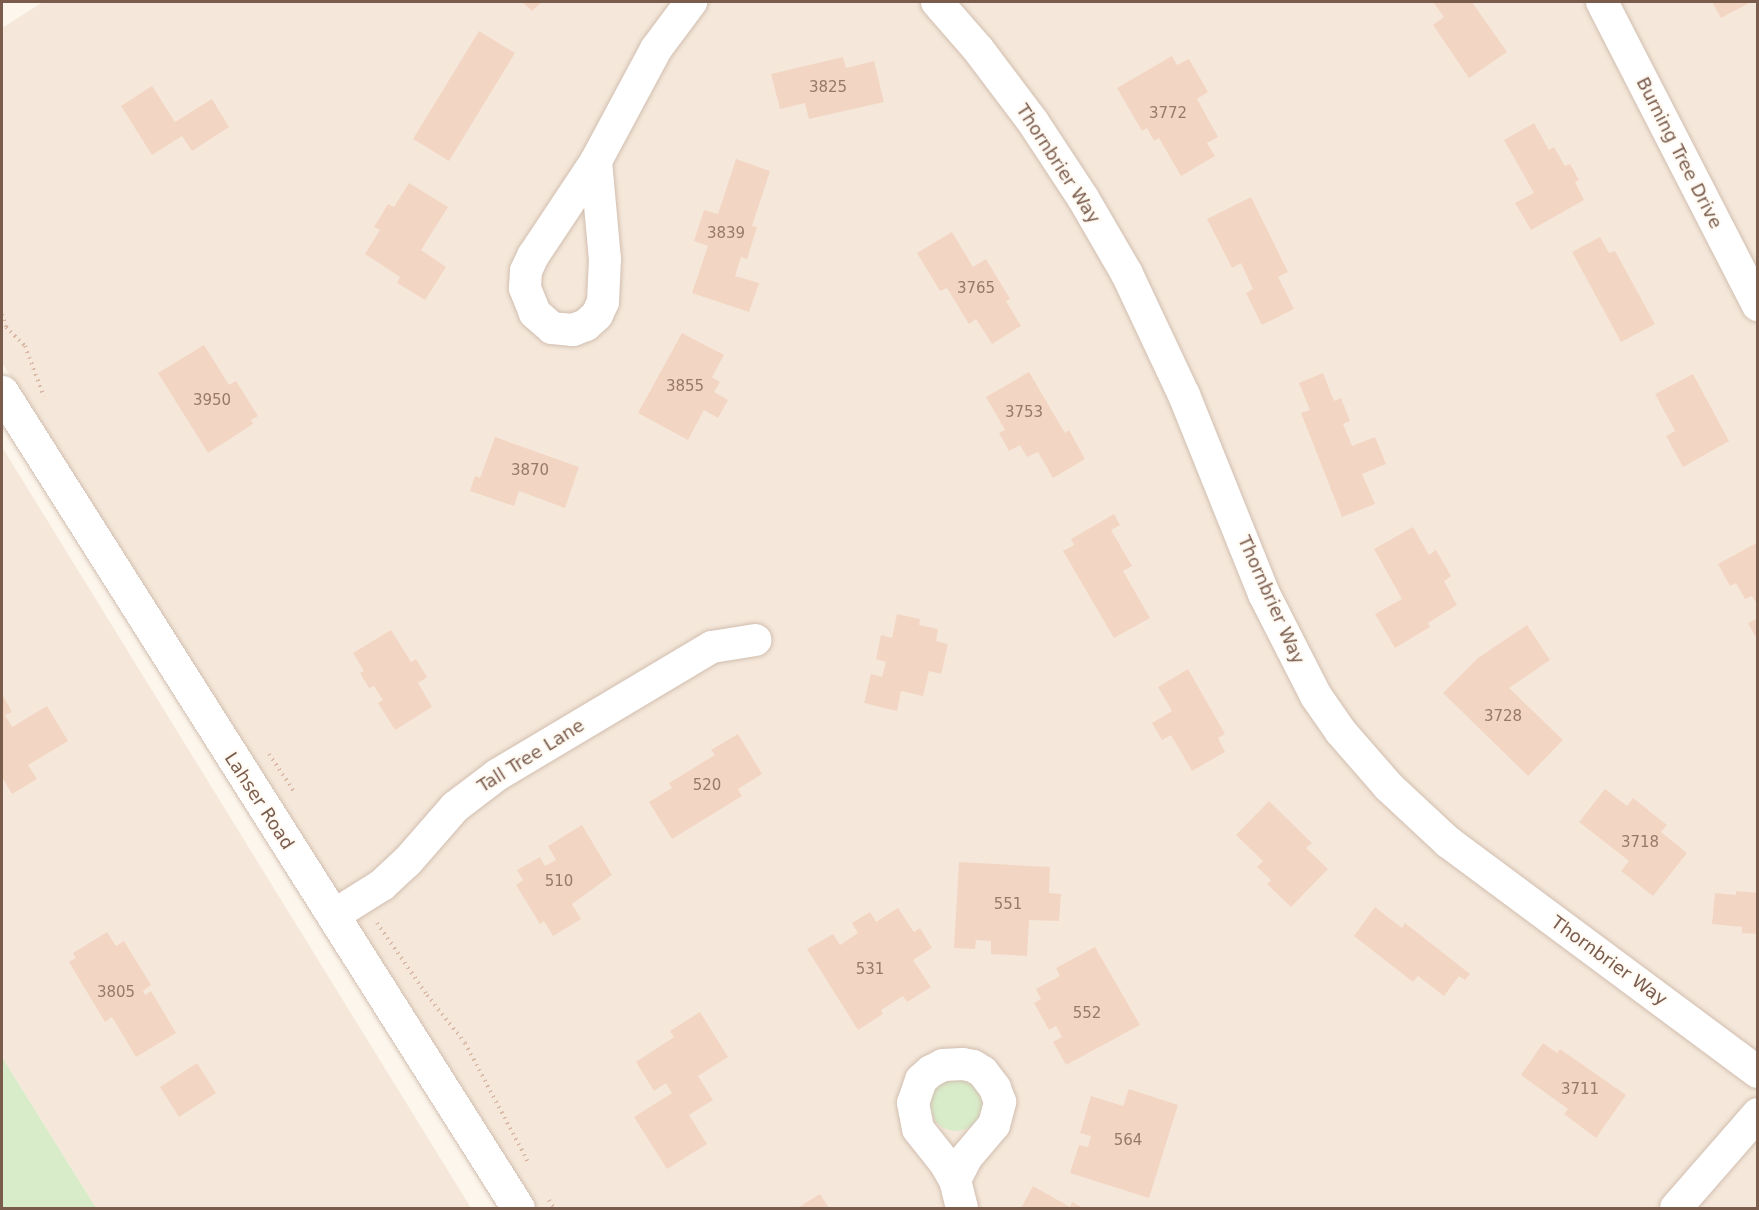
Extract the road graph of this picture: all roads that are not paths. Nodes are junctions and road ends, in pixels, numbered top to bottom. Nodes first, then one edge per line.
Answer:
1 (691, 2) edge
2 (936, 2) edge
3 (1602, 2) edge
4 (596, 161) junction
5 (1758, 305) edge
6 (2, 392) edge
7 (755, 640) dead end
8 (334, 915) junction
9 (1758, 1072) edge
10 (1758, 1114) edge
11 (518, 1209) edge
12 (1676, 1209) edge

1 - 4 street
2 - 9 street, Thornbrier Way
3 - 5 street, Burning Tree Drive
4 - 4 street
6 - 8 street, Lahser Road
7 - 8 street, Tall Tree Lane
8 - 11 street, Lahser Road
10 - 12 street

